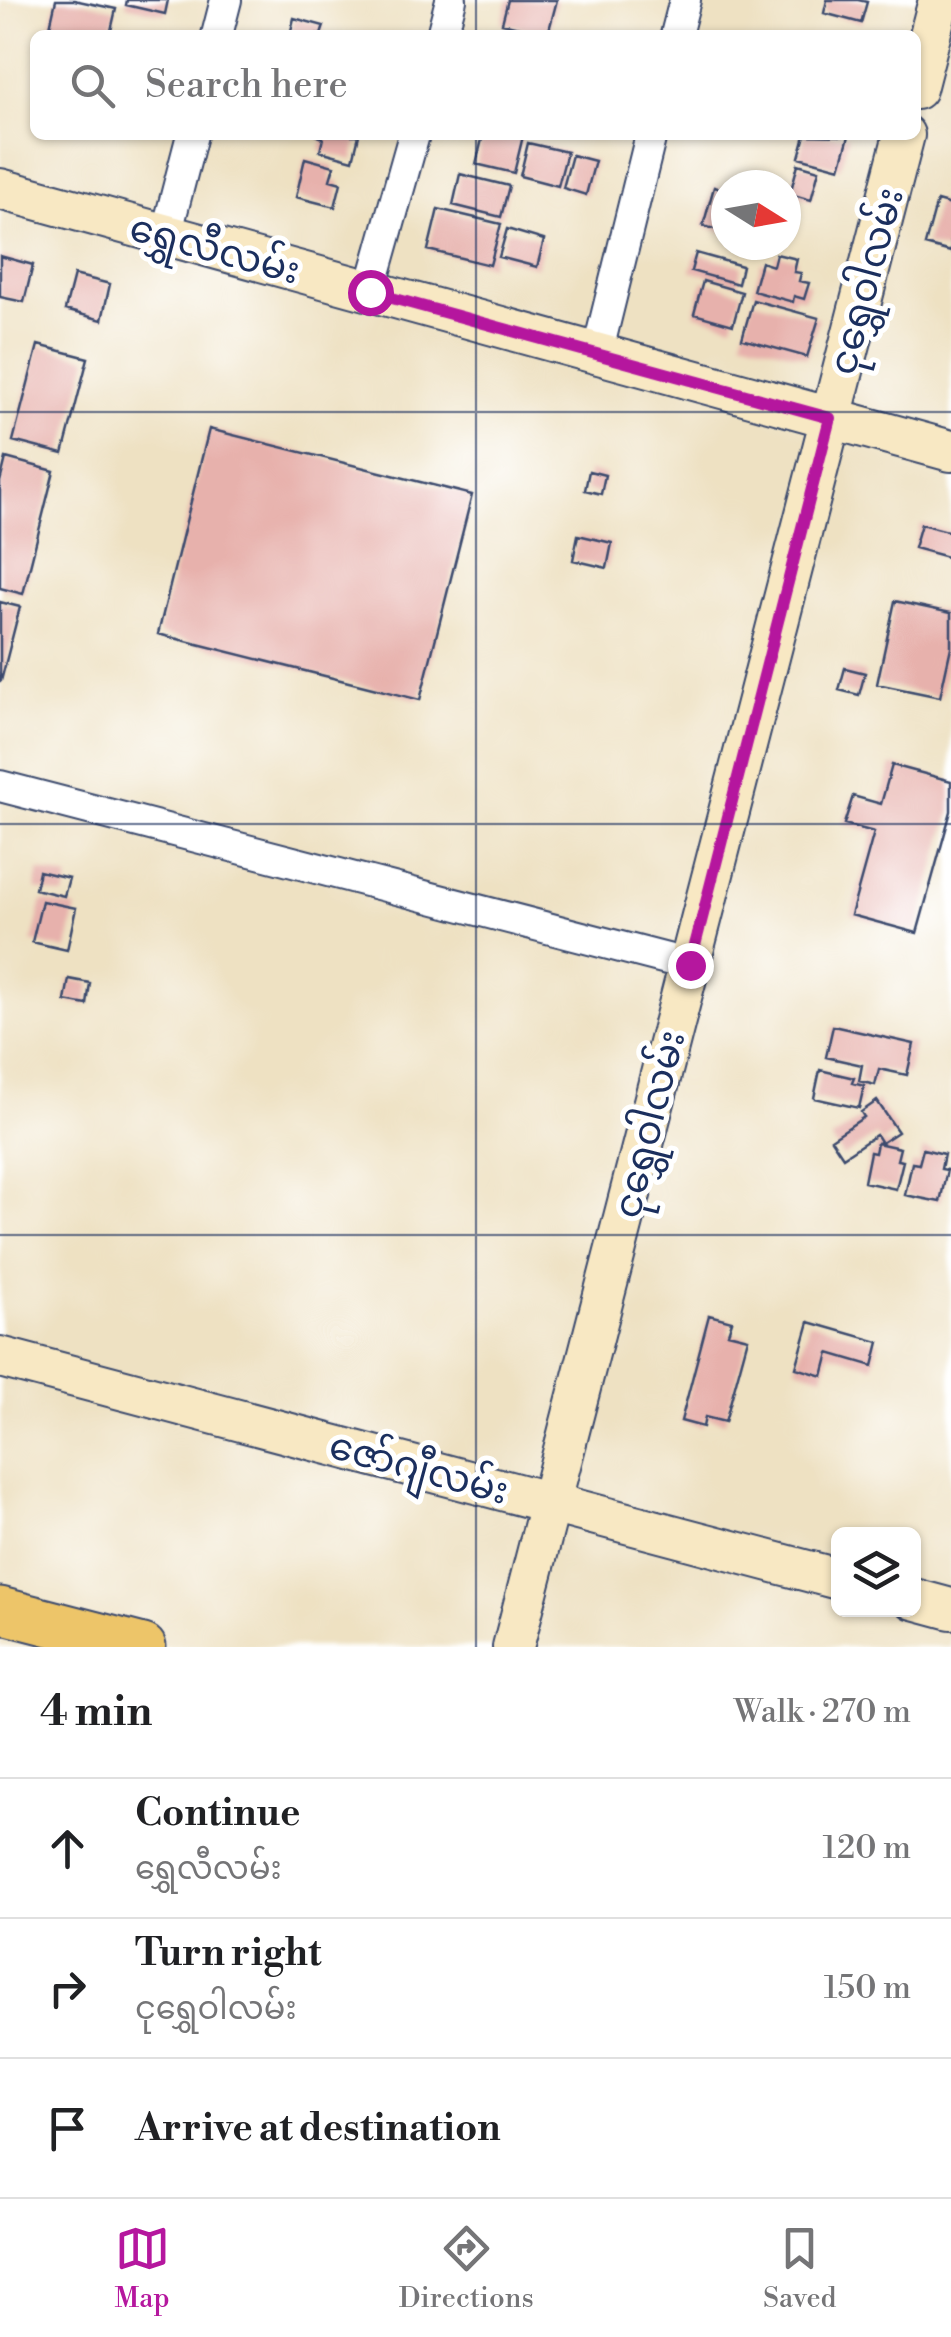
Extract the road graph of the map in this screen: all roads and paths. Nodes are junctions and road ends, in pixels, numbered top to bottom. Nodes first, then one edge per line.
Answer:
1 (226, 0) edge
2 (452, 0) edge
3 (685, 0) edge
4 (939, 0) edge
5 (219, 30) edge
6 (443, 30) edge
7 (677, 30) edge
8 (921, 70) edge
9 (191, 140) edge
10 (413, 140) edge
11 (651, 140) edge
12 (903, 140) edge
13 (0, 189) edge
14 (166, 235) junction
15 (370, 292) junction
16 (598, 354) junction
17 (830, 418) junction
18 (951, 451) edge
19 (0, 786) edge
20 (690, 965) junction
21 (0, 1357) edge
22 (552, 1503) junction
23 (831, 1577) edge
24 (921, 1601) edge
25 (951, 1609) edge
26 (0, 1610) edge
27 (142, 1647) edge
28 (513, 1647) edge

1 - 5 street
2 - 6 street
3 - 7 street
4 - 8 street
9 - 14 street
10 - 15 street
11 - 16 street
12 - 17 street, ငုရွှေဝါလမ်း
13 - 14 street, ရွှေလီလမ်း
14 - 15 street, ရွှေလီလမ်း
15 - 16 street, ရွှေလီလမ်း
16 - 17 street, ရွှေလီလမ်း
17 - 18 street, ရွှေလီလမ်း
17 - 20 street, ငုရွှေဝါလမ်း
19 - 20 street
20 - 22 street, ငုရွှေဝါလမ်း
21 - 22 street, ဇော်ဂျီလမ်း
22 - 23 street, ဇော်ဂျီလမ်း
22 - 28 street, ငုရွှေဝါလမ်း
24 - 25 street
26 - 27 main road

